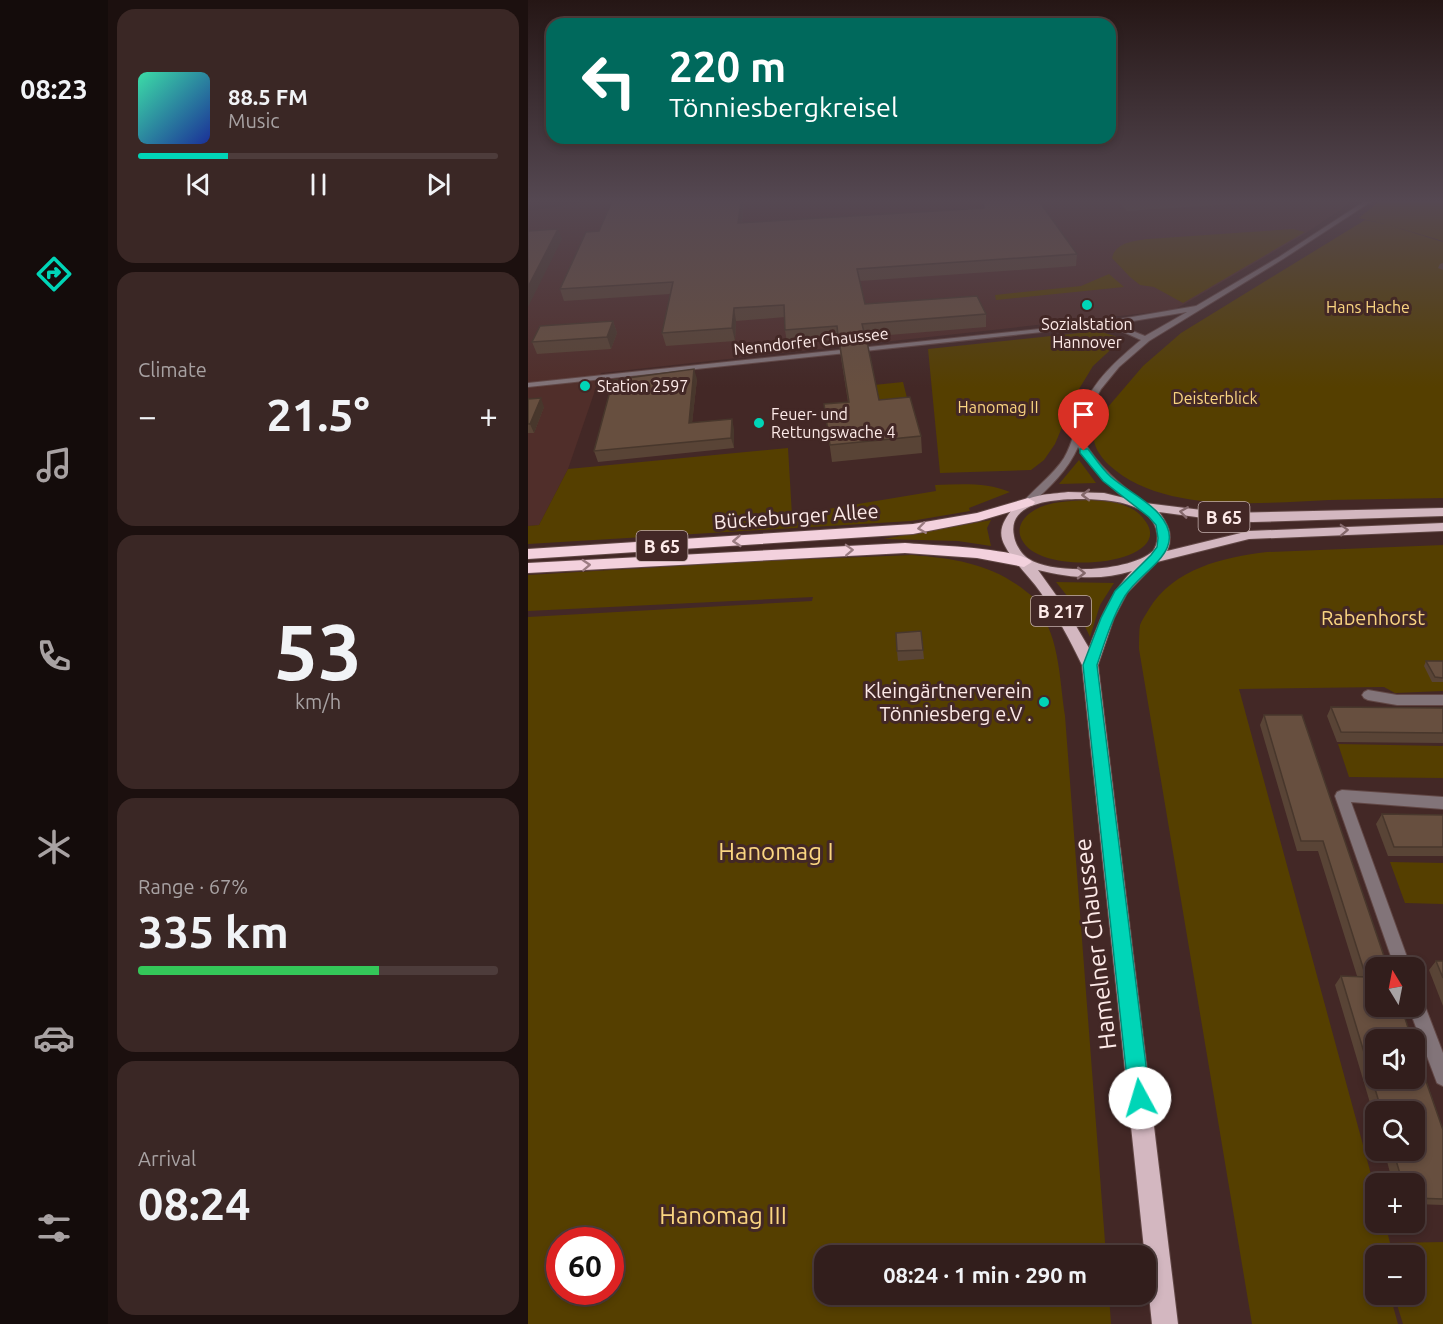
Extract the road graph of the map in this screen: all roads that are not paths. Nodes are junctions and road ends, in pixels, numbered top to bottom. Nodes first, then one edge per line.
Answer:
1 (1272, 263) edge
2 (1196, 308) junction
3 (1097, 325) junction
4 (1146, 339) junction
5 (528, 385) edge
6 (1077, 437) junction
7 (1028, 502) junction
8 (1143, 506) junction
9 (1443, 512) edge
10 (1443, 527) edge
11 (528, 554) edge
12 (1153, 559) junction
13 (1024, 562) junction
14 (528, 568) edge
15 (1090, 665) junction
16 (1368, 695) dead end
17 (1443, 699) edge
18 (1443, 803) edge
19 (1399, 957) edge
20 (1421, 1017) edge
21 (1443, 1077) edge
22 (1165, 1324) edge

1 - 2 street
2 - 3 street, Nenndorfer Chaussee
2 - 4 street
3 - 4 street, Nenndorfer Chaussee
3 - 5 street, Nenndorfer Chaussee
4 - 6 street
6 - 7 street
6 - 8 street
8 -> 7 main road, B 65
7 -> 11 highway, Bückeburger Allee / B 65
7 - 13 main road, Hamelner Chaussee
9 -> 8 main road, B 65
8 - 12 main road
12 -> 10 main road, B 65
13 -> 12 main road, B 65
12 - 15 main road, Hamelner Chaussee / B 217
14 -> 13 highway, Bückeburger Allee / B 65
13 - 15 main road, Hamelner Chaussee / B 217
15 - 22 main road, Hamelner Chaussee / B 217
16 - 17 street
18 - 19 street
20 - 21 street

